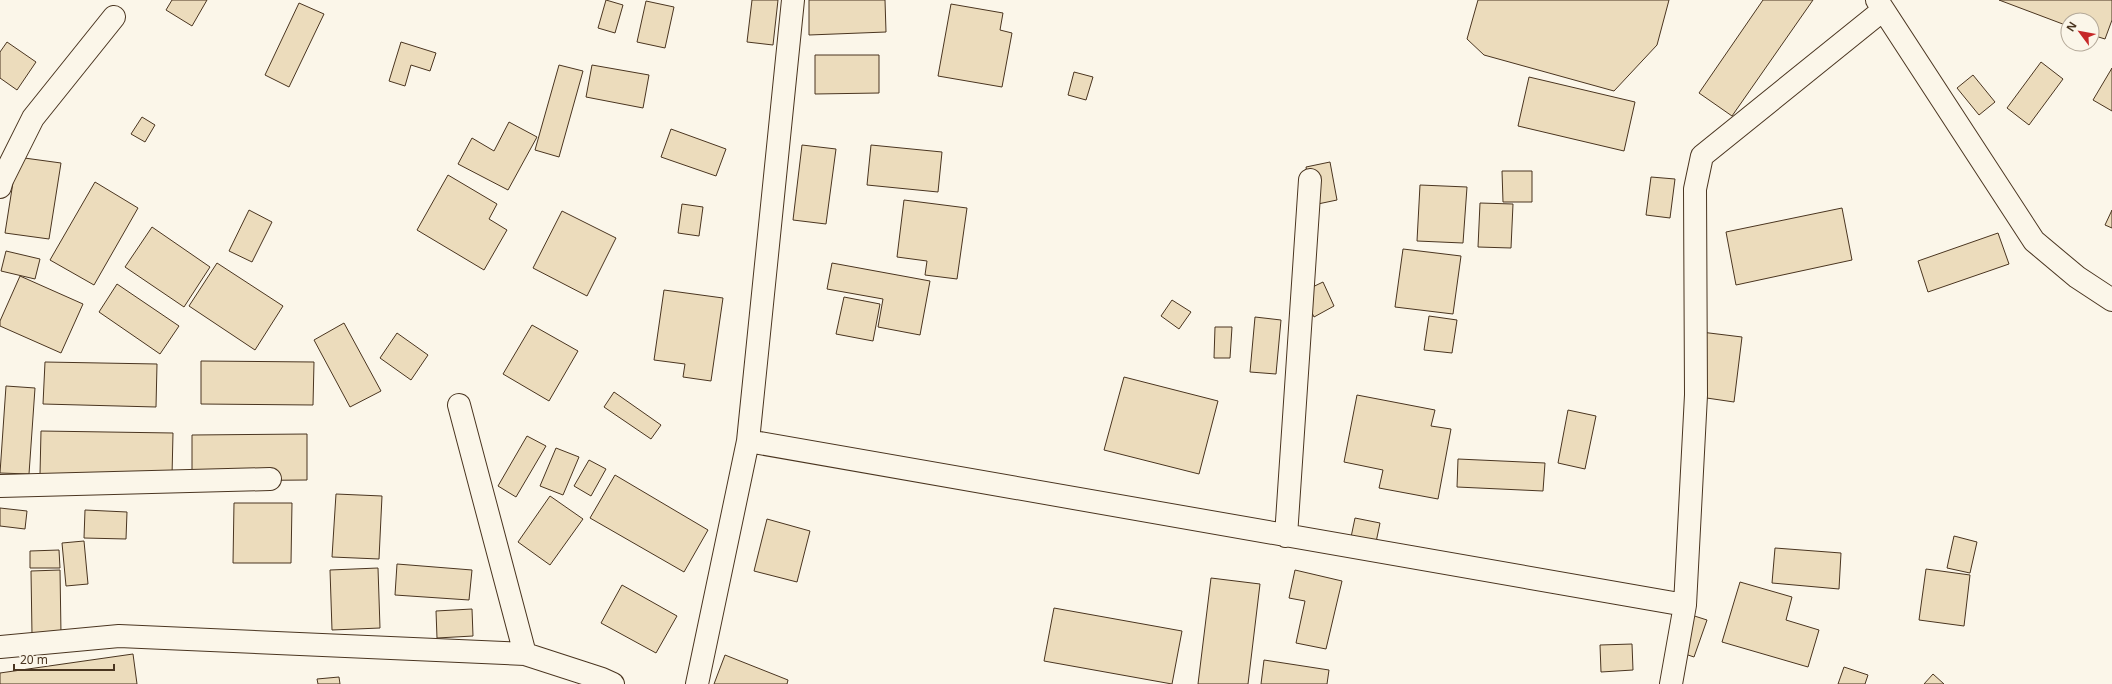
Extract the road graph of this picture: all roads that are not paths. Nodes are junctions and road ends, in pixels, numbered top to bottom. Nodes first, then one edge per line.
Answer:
1 (793, 0) edge
2 (1880, 5) edge
3 (114, 17) dead end
4 (1310, 180) dead end
5 (0, 187) edge
6 (2112, 300) edge
7 (459, 405) dead end
8 (748, 441) junction
9 (270, 479) dead end
10 (0, 486) edge
11 (1286, 536) junction
12 (1685, 604) junction
13 (0, 647) edge
14 (525, 654) junction
15 (613, 684) edge
16 (697, 684) edge
17 (1671, 684) edge

1 - 8 street
2 - 6 street
2 - 12 street
3 - 5 street
4 - 11 street
7 - 14 street
8 - 11 street
8 - 16 street
9 - 10 street
11 - 12 street
12 - 17 street
13 - 14 street
14 - 15 street

